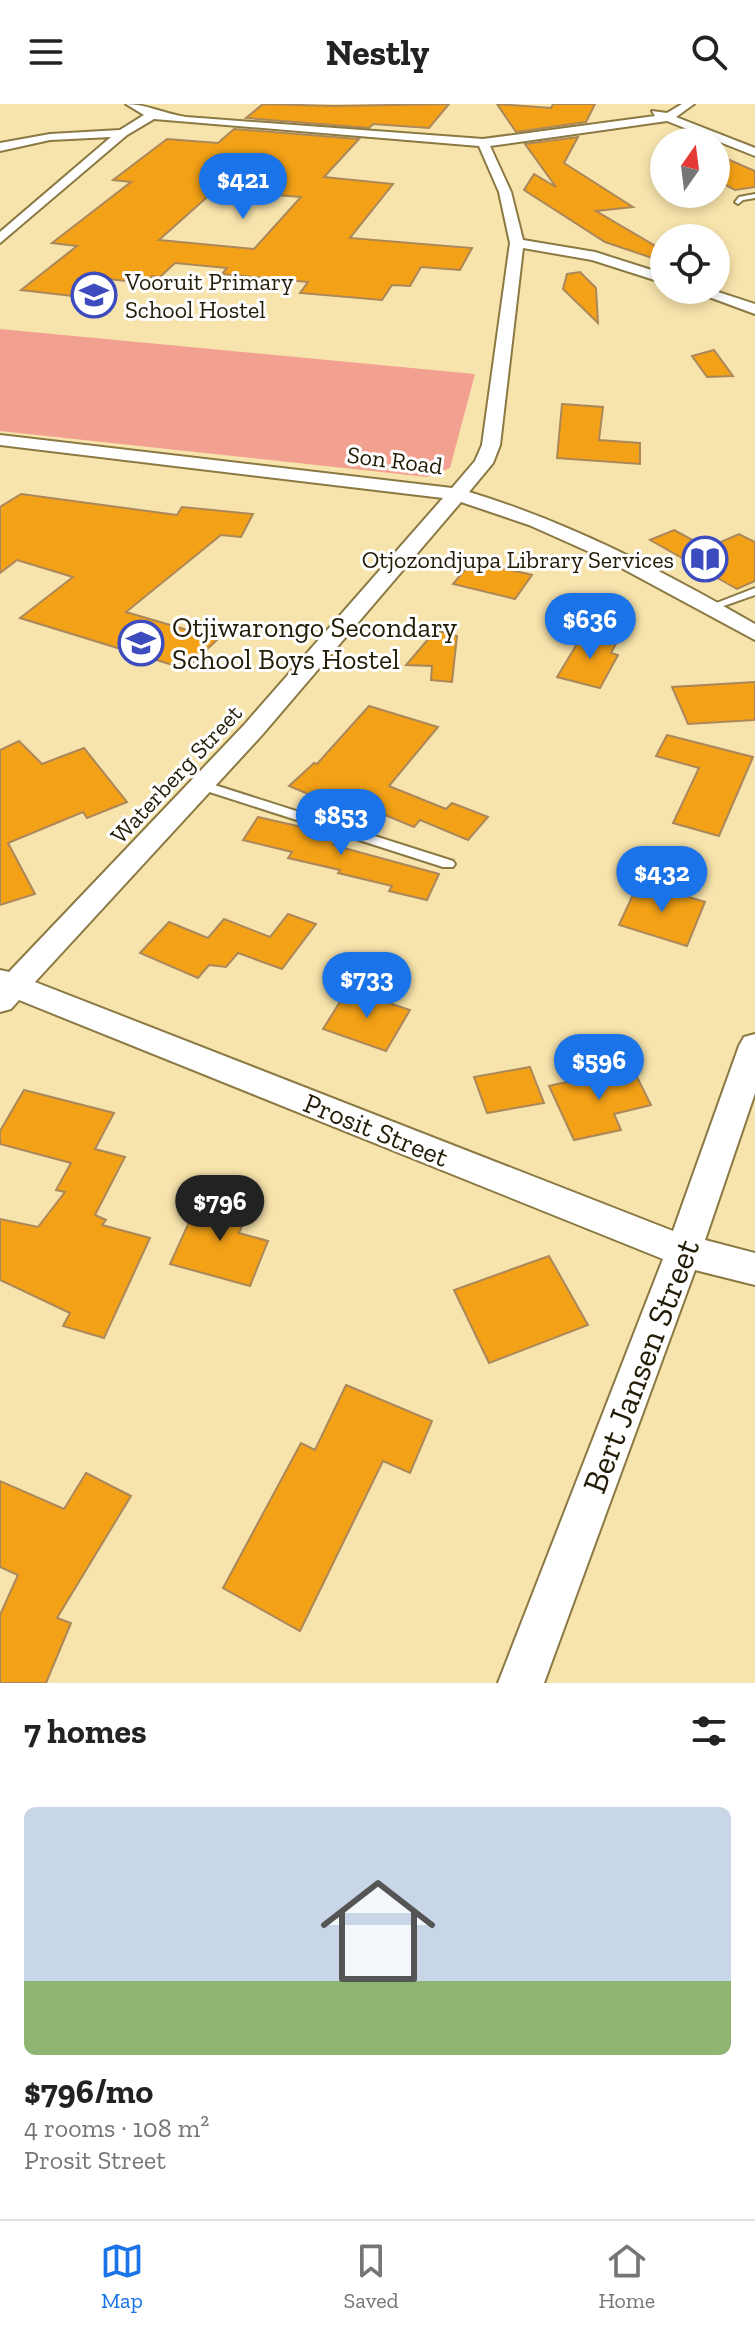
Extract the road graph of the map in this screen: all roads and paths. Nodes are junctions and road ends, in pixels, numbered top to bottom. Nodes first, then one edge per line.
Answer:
1 (131, 104) edge
2 (689, 104) edge
3 (644, 109) dead end
4 (152, 115) junction
5 (667, 118) junction
6 (123, 133) junction
7 (483, 143) junction
8 (0, 147) edge
9 (755, 152) edge
10 (755, 196) edge
11 (738, 202) dead end
12 (0, 239) edge
13 (517, 243) junction
14 (650, 275) edge
15 (730, 301) edge
16 (755, 309) edge
17 (0, 440) edge
18 (456, 494) junction
19 (755, 591) edge
20 (711, 607) junction
21 (755, 633) edge
22 (202, 785) junction
23 (448, 864) dead end
24 (5, 989) edge
25 (755, 1046) edge
26 (684, 1251) junction
27 (755, 1269) edge
28 (521, 1683) edge

1 - 4 street
2 - 5 street
3 - 5 street
4 - 6 street
4 - 7 street
5 - 7 street
5 - 9 street
6 - 8 street
6 - 12 street
7 - 13 street, Waterberg Street
10 - 11 lane
13 - 14 street
13 - 18 street, Waterberg Street
15 - 16 street
17 - 18 street, Son Road
18 - 20 street, Son Road
18 - 22 street, Waterberg Street
19 - 20 lane
20 - 21 street, Son Road
22 - 23 lane
22 - 24 street, Waterberg Street
24 - 26 street, Prosit Street
25 - 26 street, Bert Jansen Street
26 - 27 street, Prosit Street
26 - 28 street, Bert Jansen Street

